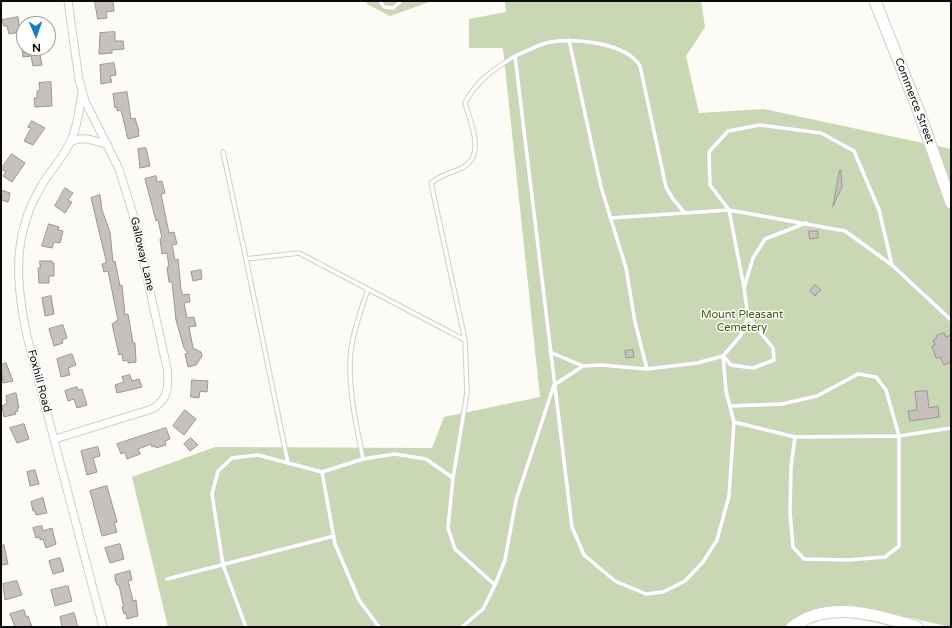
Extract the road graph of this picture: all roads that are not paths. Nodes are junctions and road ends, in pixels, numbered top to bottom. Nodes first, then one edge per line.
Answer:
1 (68, 1) edge
2 (380, 1) edge
3 (401, 1) edge
4 (875, 1) edge
5 (569, 40) junction
6 (515, 56) junction
7 (82, 94) junction
8 (70, 142) junction
9 (108, 146) junction
10 (223, 152) dead end
11 (951, 203) edge
12 (729, 210) junction
13 (685, 214) junction
14 (610, 218) junction
15 (806, 223) junction
16 (246, 259) junction
17 (892, 265) junction
18 (744, 288) junction
19 (368, 289) junction
20 (748, 317) junction
21 (951, 320) edge
22 (465, 340) junction
23 (550, 352) junction
24 (723, 356) junction
25 (583, 366) junction
26 (647, 369) junction
27 (554, 385) junction
28 (730, 406) junction
29 (734, 422) junction
30 (951, 428) edge
31 (899, 436) junction
32 (795, 437) junction
33 (55, 438) junction
34 (363, 459) junction
35 (288, 463) junction
36 (322, 472) junction
37 (454, 478) junction
38 (334, 536) junction
39 (223, 565) junction
40 (167, 579) dead end
41 (495, 585) junction
42 (103, 627) edge
43 (246, 627) edge
44 (379, 627) edge
45 (462, 627) edge
46 (792, 627) edge
47 (917, 627) edge

1 - 7 street, Galloway Lane
2 - 3 lane
4 - 11 street, Commerce Street
5 - 6 lane
5 - 13 lane
5 - 14 lane
6 - 22 lane
6 - 23 lane
7 - 8 street, Foxhill Road
7 - 9 street, Galloway Lane
8 - 9 street
8 - 33 street, Foxhill Road
9 - 33 street, Galloway Lane
10 - 16 lane
12 - 13 lane
12 - 15 lane
12 - 17 lane
12 - 18 lane
13 - 14 lane
14 - 26 lane
15 - 17 lane
15 - 18 lane
16 - 19 lane
16 - 35 lane
17 - 21 lane
18 - 20 lane
19 - 22 lane
19 - 34 lane
20 - 24 lane
20 - 24 lane
22 - 37 lane
23 - 25 lane
23 - 27 lane
24 - 26 lane
24 - 28 lane
25 - 26 lane
25 - 27 lane
27 - 29 lane
27 - 41 lane
28 - 29 lane
28 - 31 lane
29 - 32 lane
30 - 31 lane
31 - 32 lane
31 - 32 lane
33 - 42 street, Foxhill Road
34 - 36 lane
34 - 37 lane
35 - 36 lane
35 - 39 lane
36 - 38 lane
37 - 41 lane
38 - 39 lane
38 - 44 lane
39 - 40 lane
39 - 43 lane
41 - 45 lane
46 - 47 street

